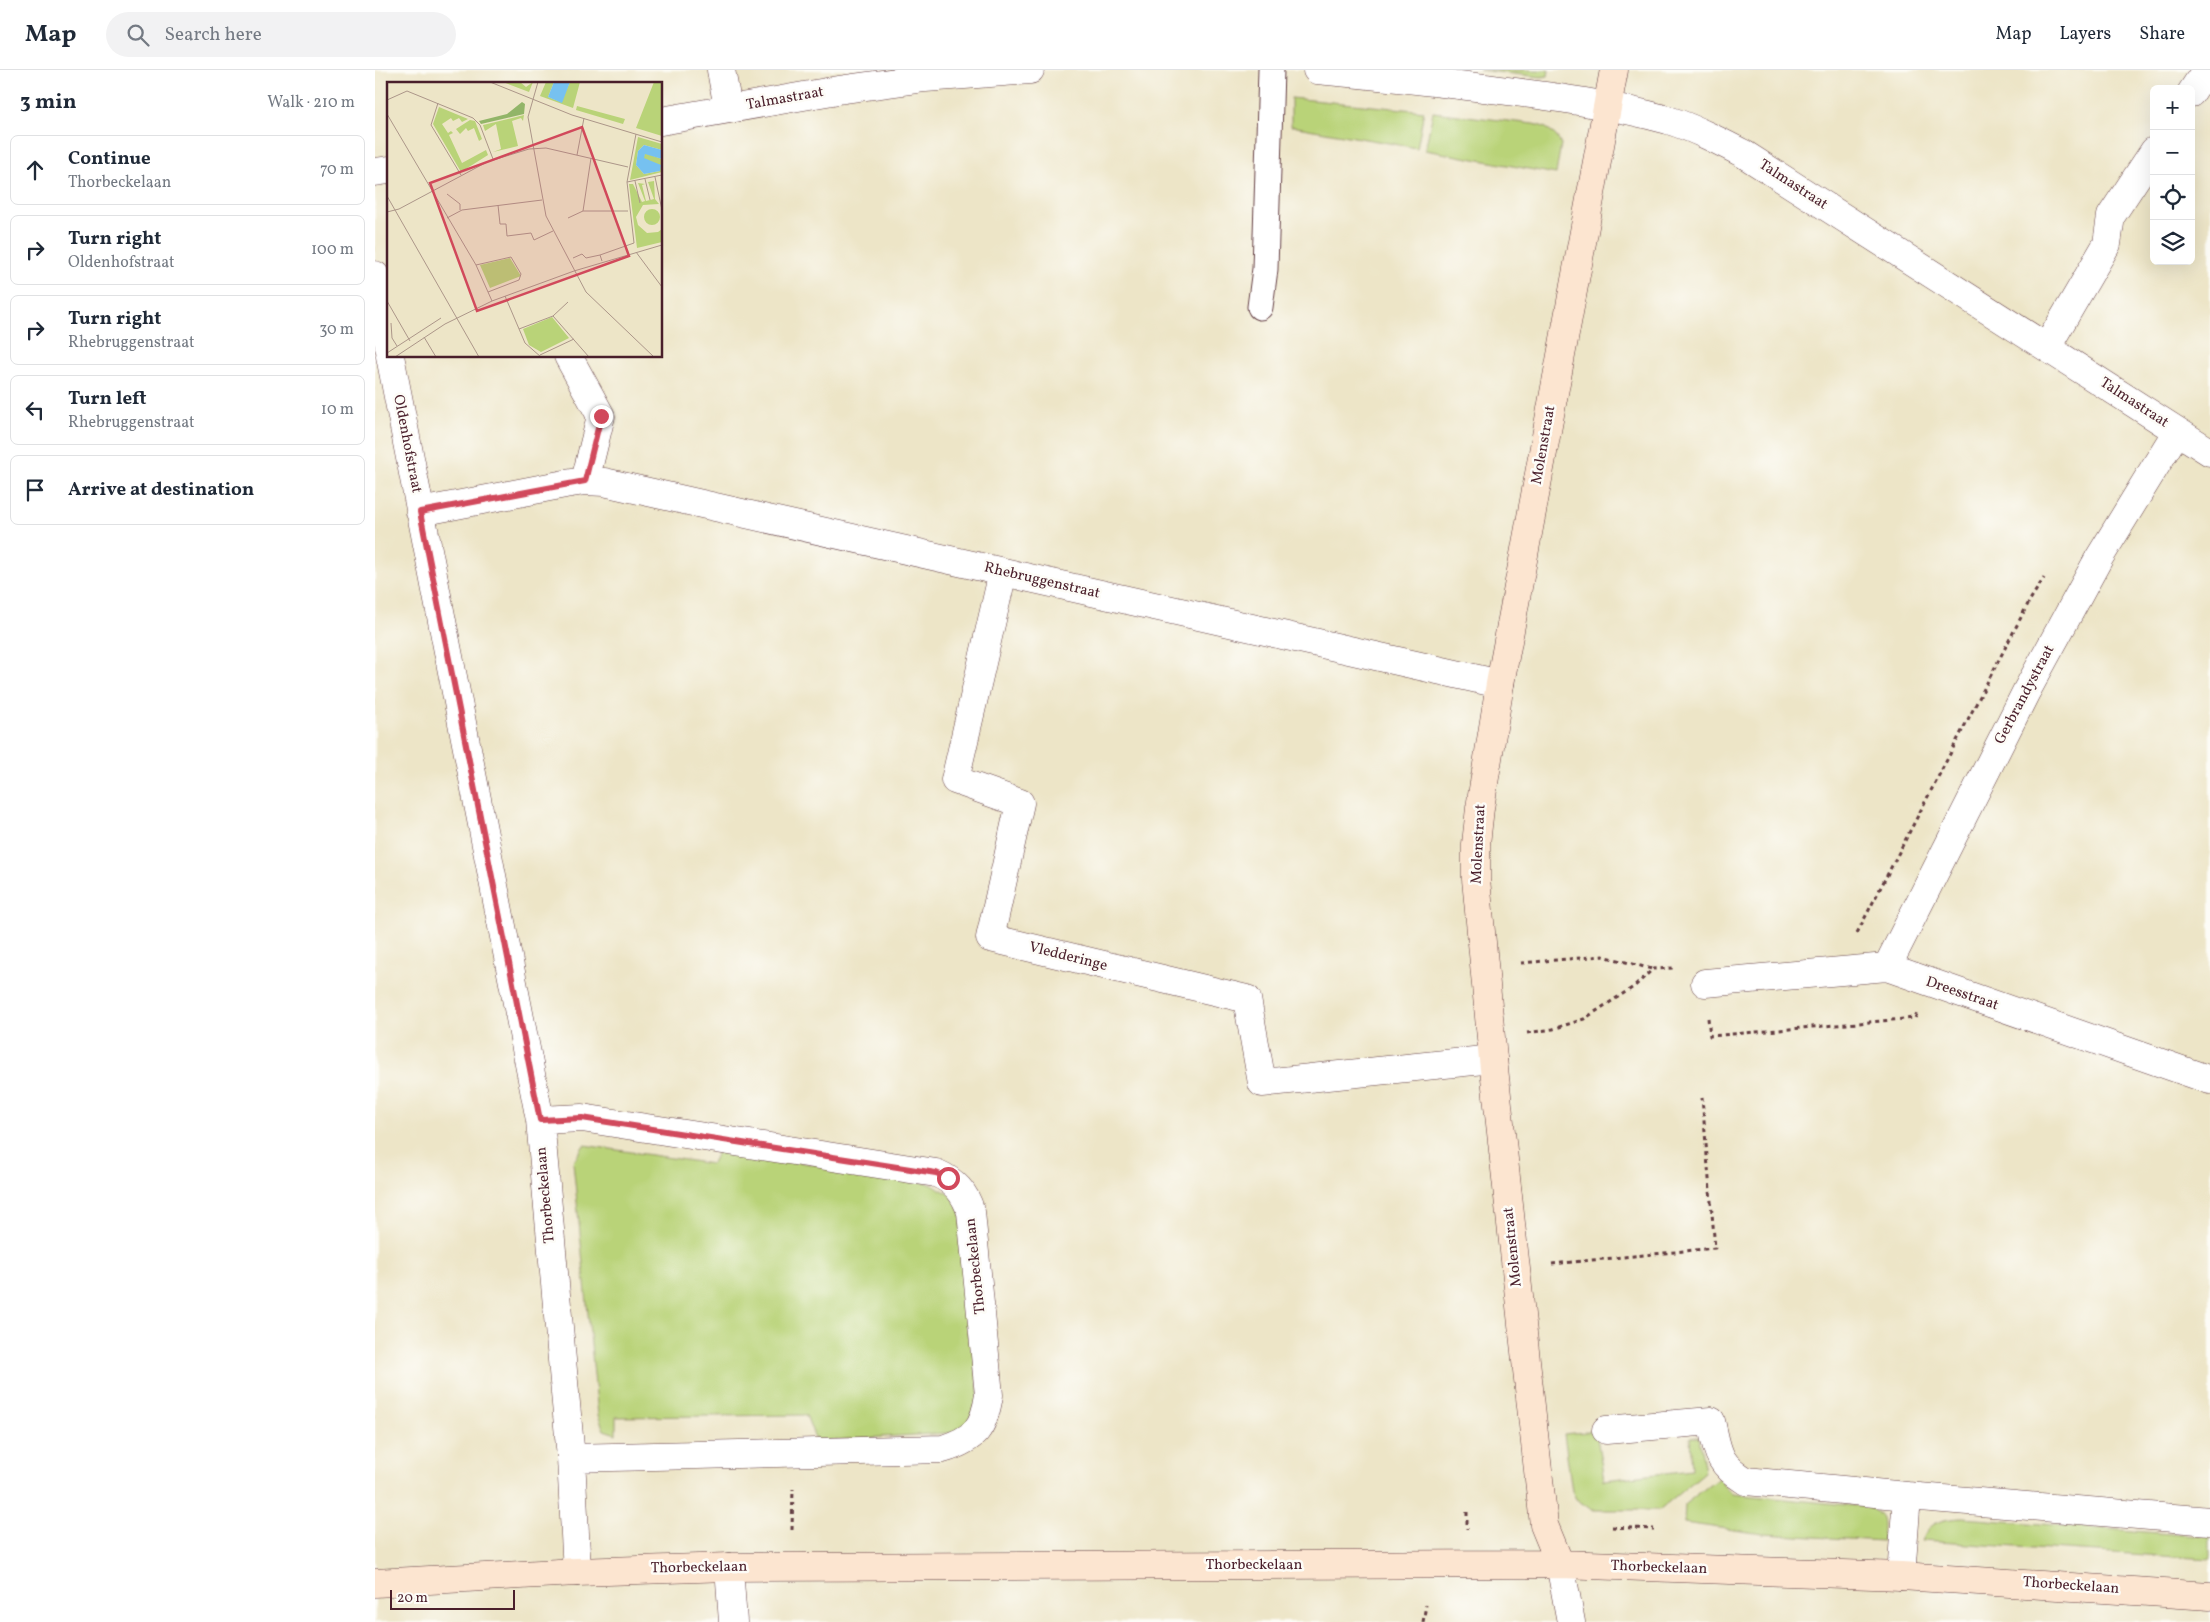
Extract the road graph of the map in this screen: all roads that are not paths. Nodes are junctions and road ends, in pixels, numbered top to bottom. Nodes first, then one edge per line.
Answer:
1 (721, 70) edge
2 (1030, 70) edge
3 (1271, 70) edge
4 (1317, 70) edge
5 (1614, 70) edge
6 (2206, 70) edge
7 (2195, 87) edge
8 (1607, 106) junction
9 (728, 108) junction
10 (663, 121) edge
11 (2150, 157) edge
12 (375, 275) edge
13 (1260, 307) dead end
14 (387, 337) edge
15 (2047, 347) junction
16 (390, 358) edge
17 (569, 358) edge
18 (2177, 431) junction
19 (2210, 452) edge
20 (585, 481) junction
21 (420, 512) junction
22 (1003, 572) junction
23 (1500, 684) junction
24 (1887, 967) junction
25 (1705, 983) road end
26 (1493, 1059) junction
27 (2210, 1080) edge
28 (540, 1120) junction
29 (1606, 1430) dead end
30 (571, 1458) junction
31 (1907, 1496) junction
32 (2210, 1521) edge
33 (1560, 1564) junction
34 (729, 1567) junction
35 (577, 1572) junction
36 (1901, 1576) junction
37 (375, 1583) edge
38 (2210, 1596) edge
39 (733, 1622) edge
40 (1571, 1622) edge

1 - 9 street
2 - 9 street, Talmastraat
3 - 13 lane
4 - 8 street, Talmastraat
5 - 8 street, Molenstraat
6 - 7 street
8 - 15 street, Talmastraat
8 - 23 street, Molenstraat
9 - 10 street, Talmastraat
11 - 15 street
12 - 14 street
15 - 18 street, Talmastraat
16 - 21 street, Oldenhofstraat
17 - 20 street
18 - 19 street, Talmastraat
18 - 24 street, Gerbrandystraat
20 - 21 street, Rhebruggenstraat
20 - 22 street, Rhebruggenstraat
21 - 28 street, Oldenhofstraat
22 - 23 street, Rhebruggenstraat
22 - 26 street, Vledderinge
23 - 26 street, Molenstraat
24 - 25 street, Dreesstraat
24 - 27 street, Dreesstraat
26 - 33 street, Molenstraat
28 - 30 street, Thorbeckelaan
28 - 30 street, Thorbeckelaan
29 - 31 street
30 - 35 street, Thorbeckelaan
31 - 32 street
31 - 36 street
33 - 34 street, Thorbeckelaan
33 - 36 street, Thorbeckelaan
33 - 40 street, Molenstraat
34 - 35 street, Thorbeckelaan
34 - 39 street
35 - 37 street, Thorbeckelaan
36 - 38 street, Thorbeckelaan

